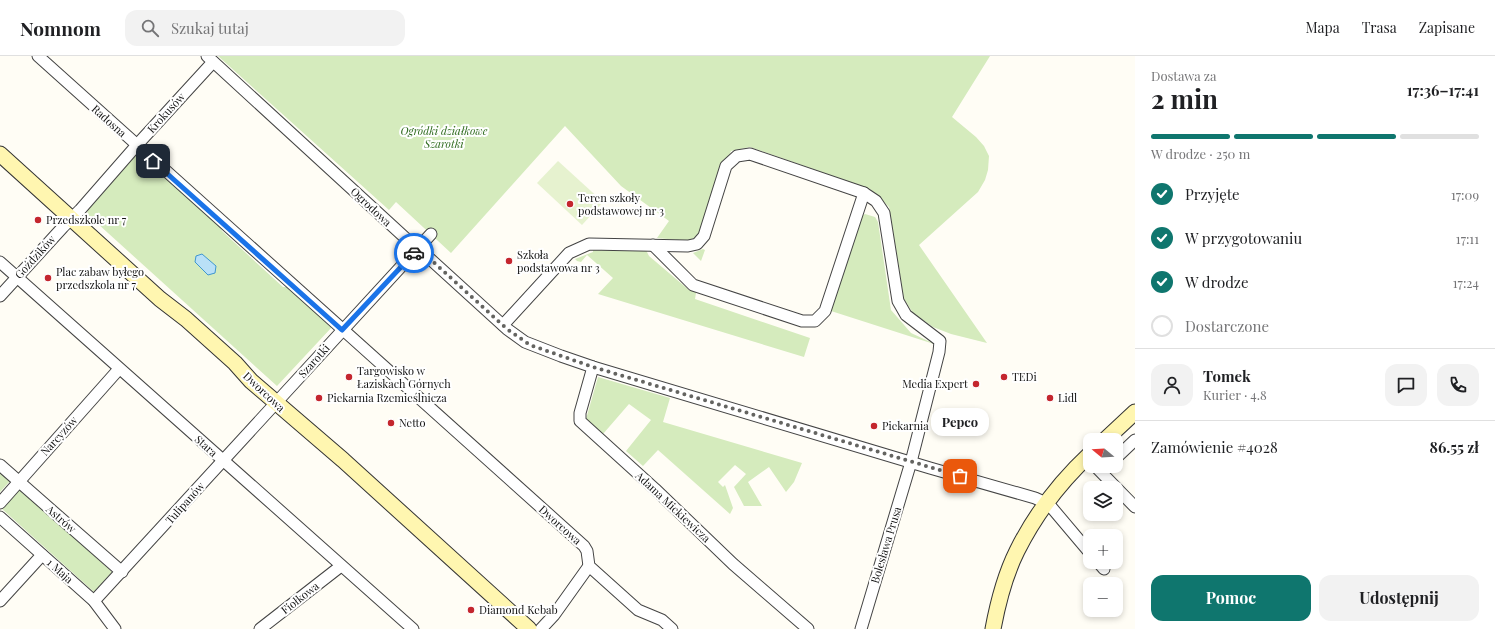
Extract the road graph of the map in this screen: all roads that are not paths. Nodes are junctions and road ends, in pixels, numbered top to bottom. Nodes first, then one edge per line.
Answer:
1 (38, 56) edge
2 (210, 59) edge
3 (136, 146) junction
4 (0, 154) edge
5 (864, 193) junction
6 (72, 219) junction
7 (431, 234) dead end
8 (653, 245) junction
9 (418, 248) junction
10 (0, 262) edge
11 (17, 278) junction
12 (0, 296) edge
13 (504, 325) junction
14 (342, 330) junction
15 (593, 367) junction
16 (119, 369) junction
17 (276, 403) junction
18 (1135, 412) edge
19 (1112, 433) edge
20 (1135, 440) edge
21 (1123, 451) edge
22 (223, 462) junction
23 (911, 462) junction
24 (0, 466) edge
25 (1083, 472) edge
26 (1105, 473) edge
27 (18, 482) junction
28 (0, 503) edge
29 (1046, 503) junction
30 (1135, 507) edge
31 (0, 517) edge
32 (1083, 545) edge
33 (42, 555) junction
34 (341, 566) junction
35 (589, 566) junction
36 (122, 572) junction
37 (0, 601) edge
38 (94, 602) junction
39 (115, 629) edge
40 (260, 629) edge
41 (412, 629) edge
42 (529, 629) edge
43 (541, 629) edge
44 (672, 629) edge
45 (808, 629) edge
46 (861, 629) edge
47 (993, 629) edge

1 - 3 street, Radosna
2 - 3 street, Krokusów
2 - 9 street, Ogrodowa
3 - 6 street, Krokusów
3 - 14 street, Radosna
4 - 6 street, Dworcowa
5 - 8 street
5 - 8 street
5 - 23 street, Bolesława Prusa
6 - 11 street, Goździków
6 - 17 street, Dworcowa
7 - 9 street, Szarotki
8 - 13 street
9 - 13 street, Ogrodowa
9 - 14 street, Szarotki
10 - 11 street, Stara
11 - 12 street, Goździków
11 - 16 street, Stara
13 - 15 street, Ogrodowa
14 - 17 street, Szarotki
14 - 35 street, Dworcowa
15 - 23 street, Ogrodowa
15 - 45 street, Adama Mickiewicza
16 - 22 street, Stara
16 - 27 street, Narcyzów
17 - 22 street, Tulipanów
17 - 42 street, Dworcowa
18 - 19 street
20 - 21 street
22 - 34 street, Stara
22 - 36 street, Tulipanów
23 - 29 street, Ogrodowa
23 - 46 street, Bolesława Prusa
24 - 27 street, Astrów
25 - 29 street
26 - 30 street
27 - 28 street, Narcyzów
27 - 36 street, Astrów
29 - 32 street
29 - 47 street
31 - 33 street, 1 Maja
33 - 37 street
33 - 38 street, 1 Maja
34 - 40 street, Fiołkowa
34 - 41 street, Stara
35 - 43 street
35 - 44 street
36 - 38 street, Tulipanów
38 - 39 street, 1 Maja

